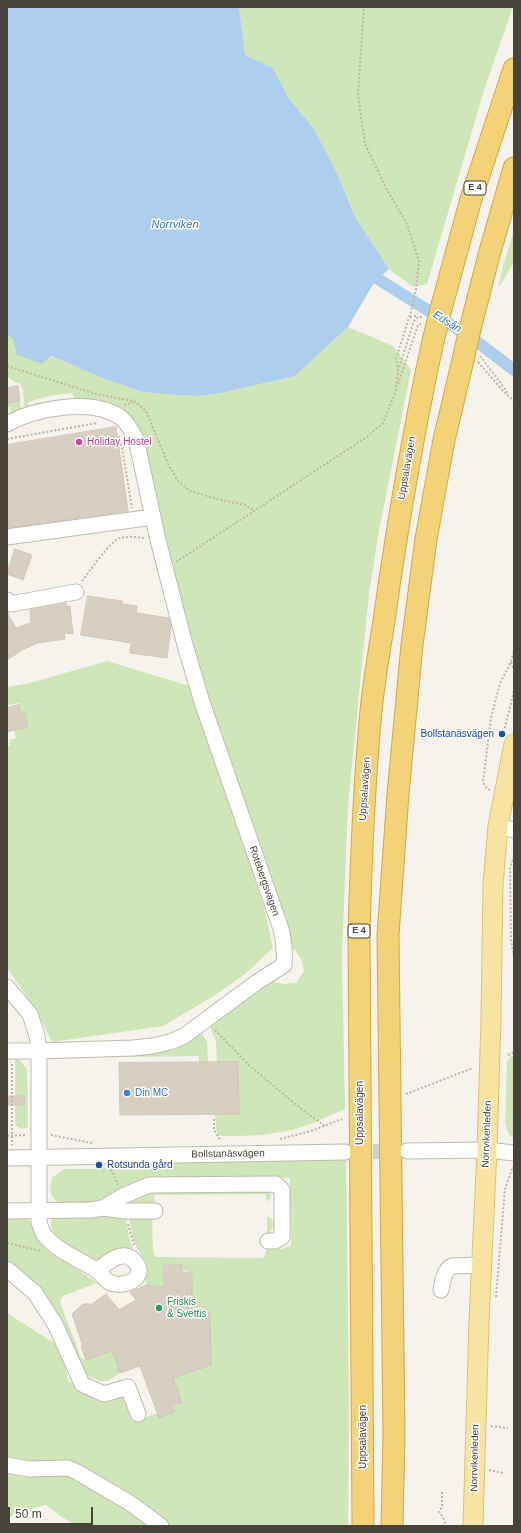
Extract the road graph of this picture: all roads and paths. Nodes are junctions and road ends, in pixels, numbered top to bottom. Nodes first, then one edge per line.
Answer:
1 (364, 7) edge
2 (514, 70) edge
3 (514, 168) edge
4 (433, 313) junction
5 (410, 317) junction
6 (418, 318) junction
7 (423, 323) dead end
8 (472, 357) junction
9 (398, 372) junction
10 (396, 390) junction
11 (507, 394) junction
12 (514, 401) edge
13 (99, 422) dead end
14 (7, 424) edge
15 (118, 434) dead end
16 (7, 439) edge
17 (153, 517) junction
18 (134, 519) junction
19 (7, 537) edge
20 (158, 540) junction
21 (166, 569) junction
22 (73, 593) joint
23 (7, 600) edge
24 (514, 650) edge
25 (511, 662) junction
26 (514, 670) edge
27 (514, 744) edge
28 (504, 792) junction
29 (506, 828) edge
30 (514, 856) edge
31 (514, 957) edge
32 (7, 987) edge
33 (198, 1026) junction
34 (10, 1051) edge
35 (39, 1051) junction
36 (514, 1052) edge
37 (508, 1055) dead end
38 (473, 1068) dead end
39 (406, 1094) dead end
40 (214, 1119) dead end
41 (342, 1119) dead end
42 (325, 1126) junction
43 (40, 1135) junction
44 (7, 1136) edge
45 (13, 1136) junction
46 (278, 1139) dead end
47 (214, 1142) dead end
48 (97, 1143) dead end
49 (487, 1150) junction
50 (407, 1151) tunnel mouth
51 (345, 1152) tunnel mouth
52 (514, 1153) edge
53 (39, 1157) junction
54 (10, 1158) edge
55 (103, 1208) junction
56 (39, 1210) junction
57 (7, 1211) edge
58 (155, 1211) dead end
59 (268, 1241) dead end
60 (7, 1243) edge
61 (44, 1252) dead end
62 (481, 1265) junction
63 (7, 1269) edge
64 (98, 1271) dead end
65 (441, 1290) dead end
66 (138, 1414) dead end
67 (486, 1425) dead end
68 (508, 1428) dead end
69 (7, 1465) edge
70 (488, 1470) dead end
71 (503, 1473) dead end
72 (442, 1492) dead end
73 (161, 1526) edge
74 (362, 1526) edge
75 (392, 1526) edge
76 (446, 1526) edge
77 (473, 1526) edge

1 - 5 path
2 - 4 highway, Uppsalavägen / E 4
3 - 8 highway, bridge
4 - 6 path
4 - 74 highway, Uppsalavägen / E 4, bridge
5 - 6 path
5 - 9 path
6 - 9 path
7 - 10 path
8 - 11 path
8 - 11 path
8 - 75 highway
9 - 10 path
10 - 21 path
11 - 12 path
13 - 16 path
14 - 17 street, Rotebergsvägen
15 - 18 path
17 - 18 street
17 - 20 street, Rotebergsvägen
18 - 19 street
20 - 21 street, Rotebergsvägen
20 - 22 path
21 - 33 street, Rotebergsvägen
22 - 23 street
24 - 25 path
25 - 26 path
25 - 28 path
27 - 28 main road, Norrvikenleden
28 - 29 main road, Norrvikenleden
29 - 49 main road, Norrvikenleden
30 - 31 path
32 - 35 street
33 - 35 street, Rotebergsvägen
33 - 42 path
34 - 35 street, Rotebergsvägen
34 - 45 path
35 - 43 street
36 - 37 path
38 - 39 path
40 - 47 path
41 - 42 path
42 - 46 path
43 - 45 path
43 - 48 path
43 - 53 street
44 - 45 path
45 - 54 path
49 - 50 street
49 - 52 street
49 - 62 main road, Norrvikenleden
51 - 53 street, Bollstanäsvägen
53 - 54 street, Bollstanäsvägen
53 - 56 street
55 - 56 street
55 - 58 street
55 - 59 street
56 - 57 street
56 - 64 street
60 - 61 path
62 - 65 street
62 - 77 main road, Norrvikenleden
63 - 66 street
67 - 68 path
69 - 73 street
70 - 71 path
72 - 76 path

